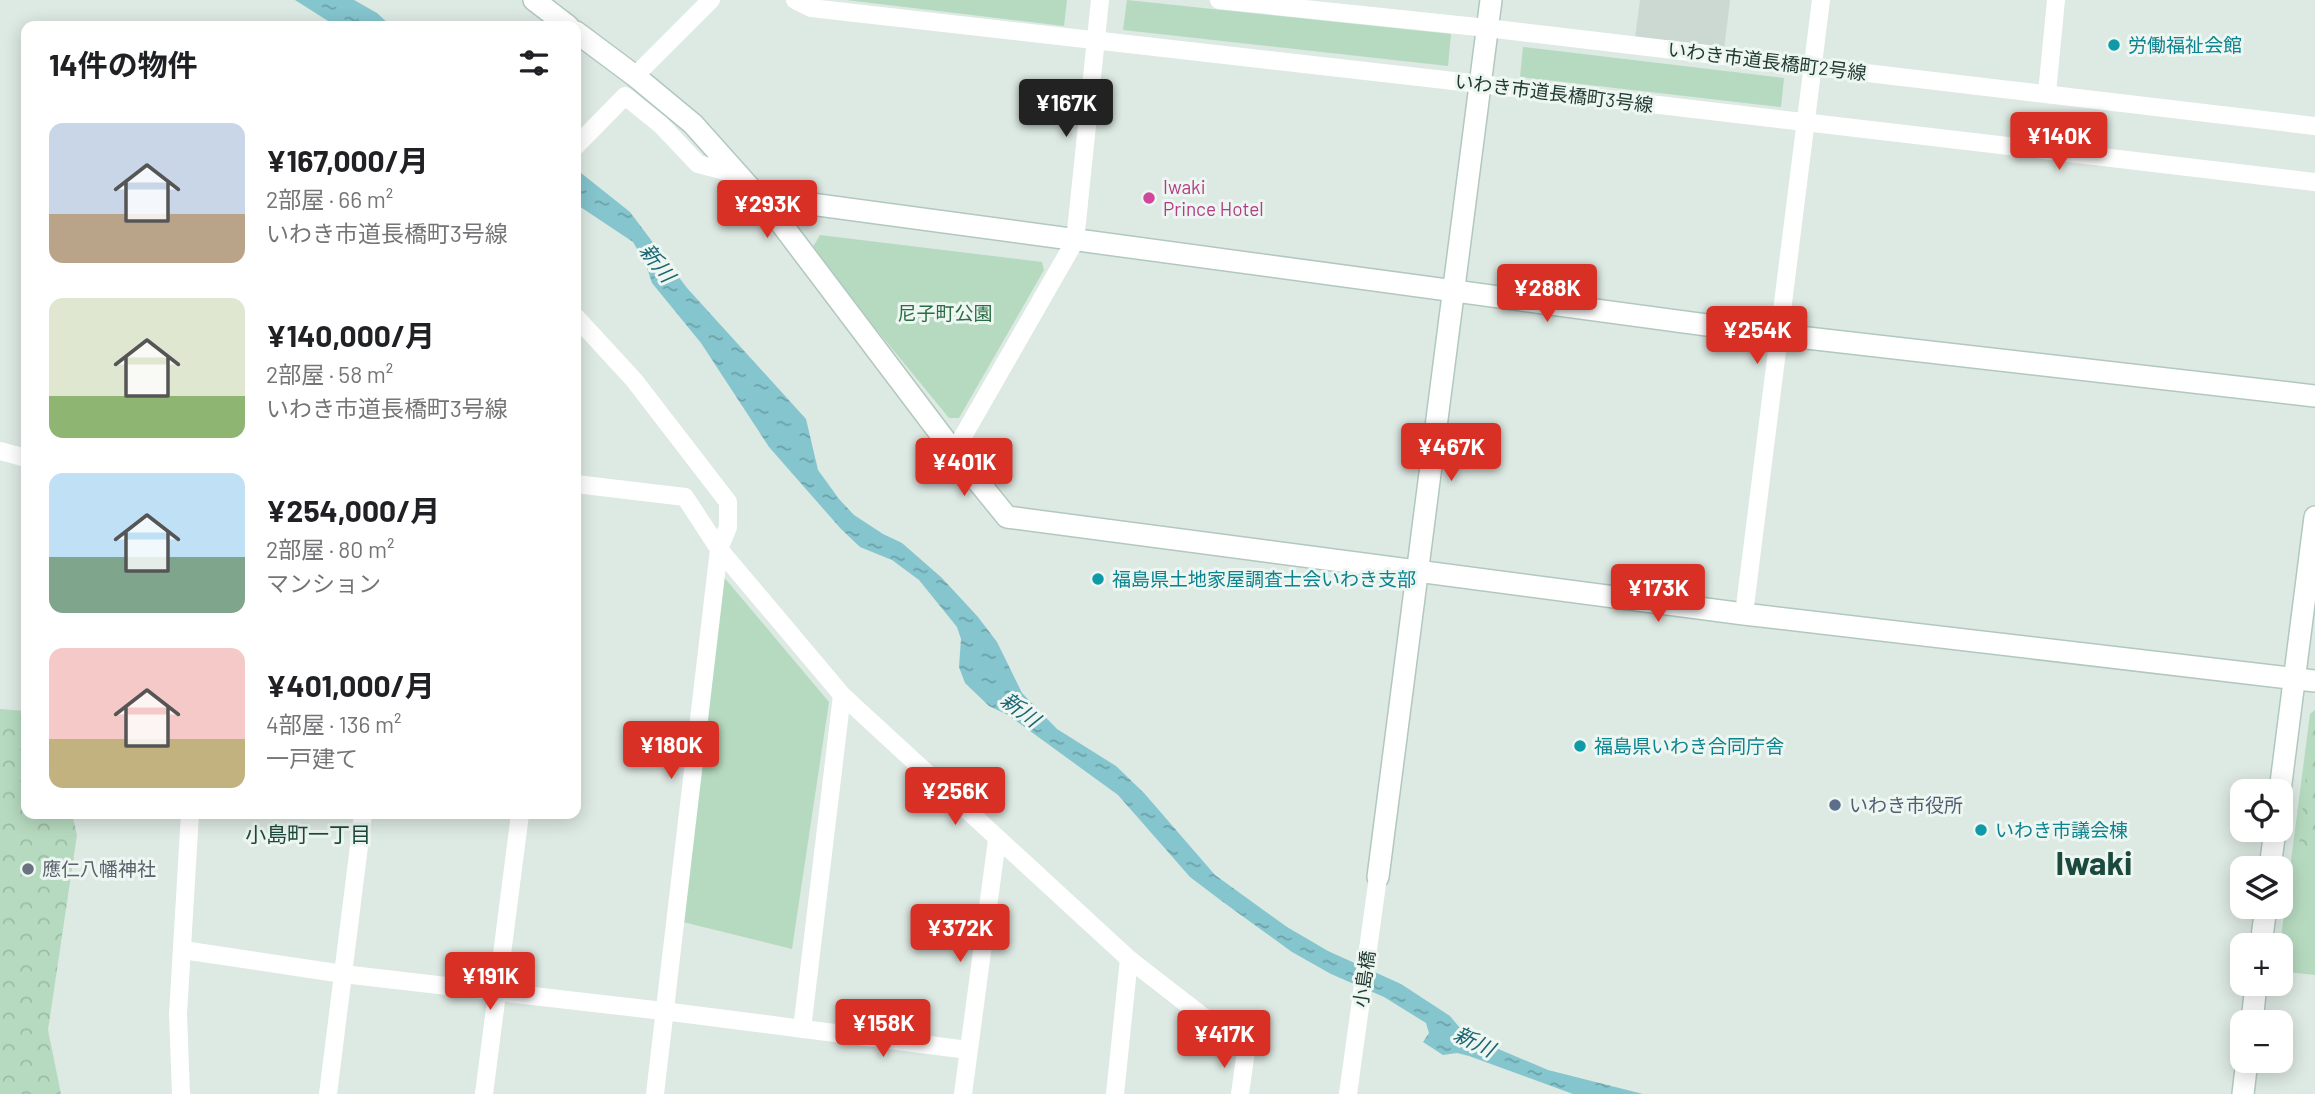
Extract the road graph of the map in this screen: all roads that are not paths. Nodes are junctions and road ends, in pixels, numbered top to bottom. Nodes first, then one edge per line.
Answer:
1 (534, 0) edge
2 (711, 0) edge
3 (795, 0) edge
4 (1100, 0) edge
5 (1219, 0) edge
6 (1491, 0) edge
7 (1821, 0) edge
8 (2056, 0) edge
9 (561, 21) edge
10 (1487, 28) junction
11 (581, 36) edge
12 (1094, 40) junction
13 (1814, 66) junction
14 (635, 76) junction
15 (1480, 84) junction
16 (2047, 93) junction
17 (1807, 123) junction
18 (2315, 126) edge
19 (581, 141) edge
20 (737, 174) junction
21 (2315, 182) edge
22 (777, 218) junction
23 (1075, 241) junction
24 (1455, 290) junction
25 (581, 322) edge
26 (1780, 335) junction
27 (2315, 396) edge
28 (0, 452) edge
29 (954, 452) junction
30 (21, 457) edge
31 (581, 485) edge
32 (2315, 517) edge
33 (719, 549) junction
34 (1418, 572) junction
35 (1744, 614) junction
36 (2293, 678) junction
37 (2315, 681) edge
38 (842, 695) junction
39 (2281, 779) edge
40 (190, 819) edge
41 (362, 819) edge
42 (519, 819) edge
43 (997, 840) junction
44 (1378, 877) joint
45 (183, 950) junction
46 (1129, 959) junction
47 (342, 974) junction
48 (497, 993) junction
49 (663, 1011) junction
50 (802, 1029) junction
51 (968, 1050) junction
52 (2245, 1073) edge
53 (1349, 1088) edge
54 (181, 1094) edge
55 (328, 1094) edge
56 (484, 1094) edge
57 (655, 1094) edge
58 (963, 1094) edge
59 (1115, 1094) edge
60 (1240, 1094) edge
61 (2243, 1094) edge

1 - 9 street
2 - 14 street
3 - 12 street, いわき市道長橋町3号線
4 - 12 street
5 - 10 street, いわき市道長橋町2号線
6 - 10 street
7 - 13 street
8 - 16 street
10 - 13 street, いわき市道長橋町2号線
10 - 15 street
11 - 14 street
12 - 15 street, いわき市道長橋町3号線
12 - 23 street
13 - 16 street, いわき市道長橋町2号線
13 - 17 street
14 - 20 street
15 - 17 street, いわき市道長橋町3号線
15 - 24 street
16 - 18 street, いわき市道長橋町2号線
17 - 21 street, いわき市道長橋町3号線
17 - 26 street
19 - 20 street
20 - 22 street
22 - 23 street
22 - 29 street
23 - 24 street
23 - 29 street
24 - 26 street
24 - 34 street
25 - 33 street
26 - 27 street
26 - 35 street
28 - 30 street
29 - 34 street
31 - 33 street
32 - 36 street
33 - 38 street
33 - 49 street
34 - 35 street
34 - 44 street
35 - 36 street
36 - 37 street
36 - 39 street
38 - 43 street
38 - 50 street
40 - 45 street
41 - 47 street
42 - 48 street
43 - 46 street
43 - 51 street
44 - 53 street, 小島橋
45 - 47 street
45 - 54 street
46 - 59 street
46 - 60 street
47 - 48 street
47 - 55 street
48 - 49 street
48 - 56 street
49 - 50 street
49 - 57 street
50 - 51 street
51 - 58 street
52 - 61 street

